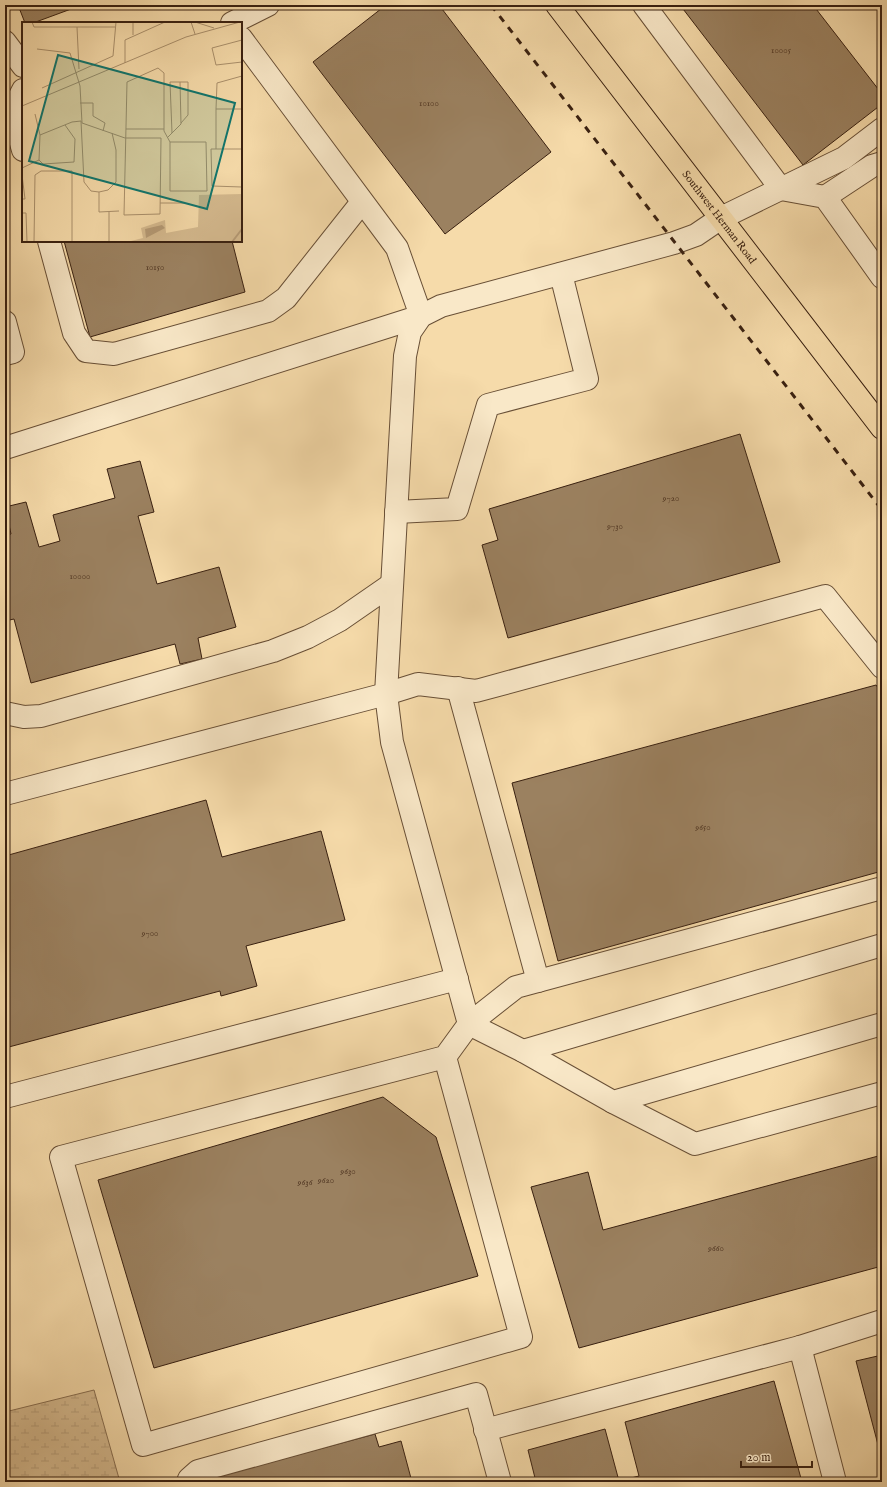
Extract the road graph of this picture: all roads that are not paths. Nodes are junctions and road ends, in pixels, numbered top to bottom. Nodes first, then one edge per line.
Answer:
1 (268, 5) edge
2 (557, 5) edge
3 (644, 5) edge
4 (234, 22) edge
5 (242, 39) edge
6 (5, 42) edge
7 (22, 65) edge
8 (22, 92) edge
9 (882, 129) edge
10 (22, 146) edge
11 (882, 163) edge
12 (781, 188) junction
13 (825, 197) junction
14 (362, 202) junction
15 (720, 218) junction
16 (48, 242) edge
17 (561, 274) junction
18 (882, 277) edge
19 (421, 316) junction
20 (5, 322) edge
21 (5, 354) edge
22 (882, 428) edge
23 (5, 448) edge
24 (396, 512) junction
25 (392, 584) junction
26 (882, 667) edge
27 (458, 688) junction
28 (386, 694) junction
29 (5, 712) edge
30 (5, 794) edge
31 (882, 888) edge
32 (882, 945) edge
33 (457, 979) junction
34 (538, 981) junction
35 (469, 1024) junction
36 (882, 1024) edge
37 (523, 1051) junction
38 (444, 1057) junction
39 (882, 1093) edge
40 (5, 1096) edge
41 (613, 1102) junction
42 (882, 1320) edge
43 (800, 1347) junction
44 (485, 1430) junction
45 (188, 1482) edge
46 (500, 1482) edge
47 (836, 1482) edge

1 - 4 lane
2 - 15 main road, Southwest Herman Road
3 - 12 lane
5 - 14 lane
6 - 7 lane
8 - 10 lane
9 - 12 lane
11 - 13 lane
12 - 13 lane
12 - 15 lane
13 - 18 lane
14 - 16 lane
14 - 19 lane
15 - 17 lane
15 - 22 main road, Southwest Herman Road
17 - 19 lane
17 - 24 lane
19 - 23 lane
19 - 24 lane
20 - 21 lane
24 - 25 lane
25 - 28 lane
25 - 29 lane
26 - 27 lane
27 - 28 lane
27 - 34 lane
28 - 30 lane
28 - 33 lane
31 - 34 lane
32 - 37 lane
33 - 35 lane
33 - 40 lane
34 - 35 lane
35 - 37 lane
35 - 38 lane
36 - 41 lane
37 - 41 lane
38 - 38 lane
39 - 41 lane
42 - 43 lane
43 - 44 lane
43 - 47 lane
44 - 45 lane
44 - 46 lane

